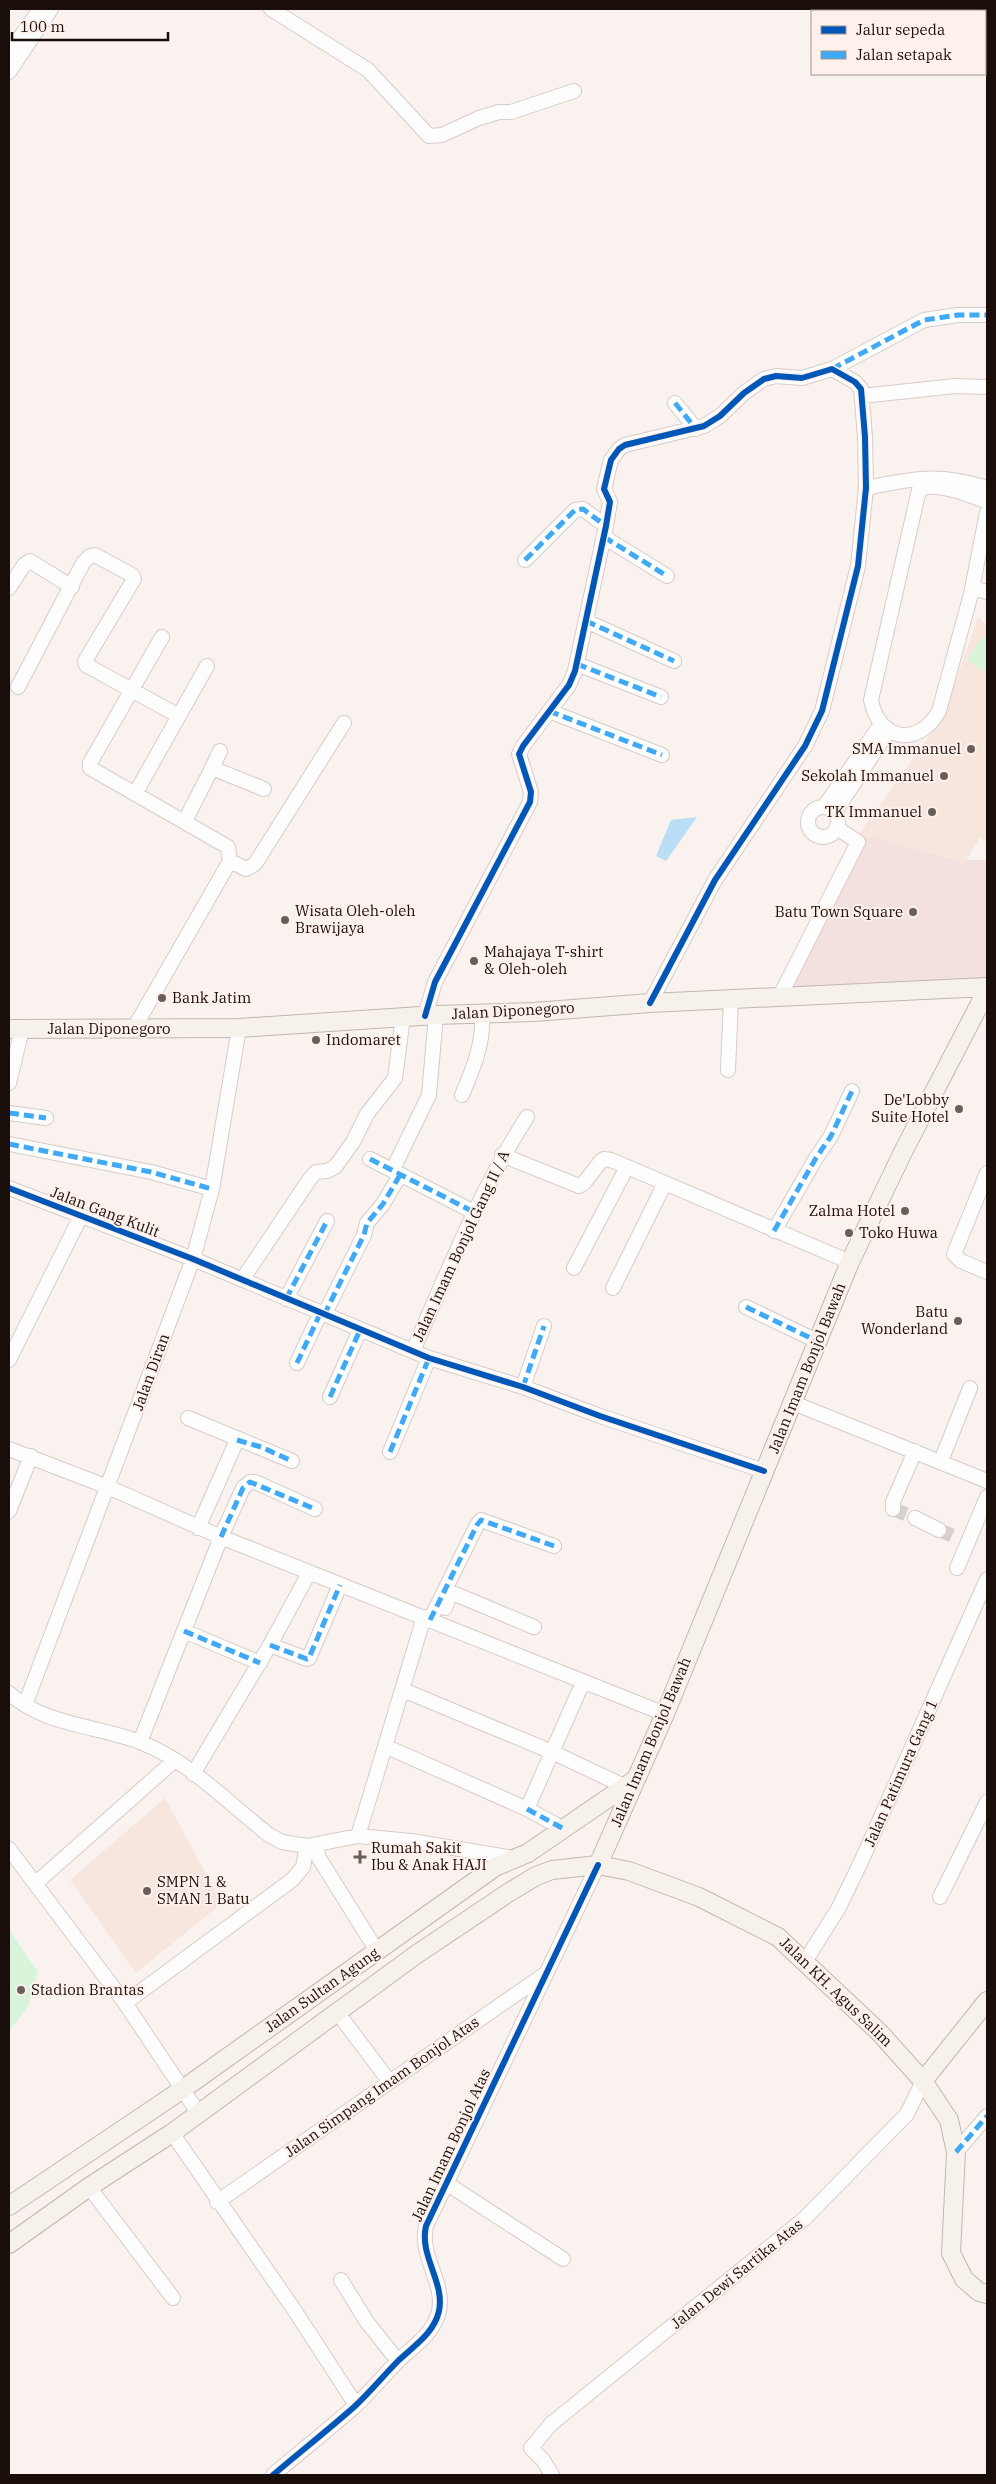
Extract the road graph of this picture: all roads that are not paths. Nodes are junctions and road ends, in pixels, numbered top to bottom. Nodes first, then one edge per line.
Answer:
1 (40, 9) edge
2 (51, 9) edge
3 (271, 9) edge
4 (9, 53) edge
5 (9, 72) edge
6 (574, 91) dead end
7 (987, 315) edge
8 (832, 369) junction
9 (987, 387) edge
10 (862, 396) junction
11 (676, 403) dead end
12 (696, 429) junction
13 (866, 488) junction
14 (987, 488) edge
15 (987, 502) edge
16 (987, 512) edge
17 (605, 532) junction
18 (525, 560) dead end
19 (668, 576) dead end
20 (72, 587) junction
21 (9, 588) edge
22 (972, 588) junction
23 (987, 592) edge
24 (586, 621) junction
25 (162, 637) dead end
26 (674, 661) dead end
27 (577, 664) junction
28 (207, 666) dead end
29 (18, 687) dead end
30 (132, 690) junction
31 (661, 697) dead end
32 (550, 711) junction
33 (179, 716) junction
34 (344, 723) dead end
35 (885, 727) junction
36 (220, 751) dead end
37 (662, 755) dead end
38 (212, 768) junction
39 (264, 789) dead end
40 (135, 794) junction
41 (830, 809) junction
42 (185, 821) junction
43 (835, 831) junction
44 (230, 861) junction
45 (987, 988) edge
46 (780, 996) junction
47 (731, 1000) junction
48 (650, 1003) junction
49 (482, 1014) junction
50 (430, 1015) junction
51 (403, 1017) junction
52 (239, 1028) junction
53 (15, 1029) edge
54 (133, 1030) junction
55 (728, 1070) dead end
56 (9, 1083) edge
57 (852, 1091) dead end
58 (462, 1095) dead end
59 (9, 1113) edge
60 (527, 1117) dead end
61 (46, 1118) dead end
62 (9, 1144) edge
63 (502, 1155) junction
64 (370, 1160) dead end
65 (627, 1167) junction
66 (398, 1170) junction
67 (987, 1173) edge
68 (665, 1183) junction
69 (9, 1188) edge
70 (212, 1189) junction
71 (474, 1212) junction
72 (80, 1216) junction
73 (327, 1221) dead end
74 (774, 1230) junction
75 (193, 1259) junction
76 (850, 1262) junction
77 (574, 1268) dead end
78 (987, 1272) edge
79 (242, 1280) junction
80 (613, 1288) dead end
81 (286, 1299) junction
82 (746, 1307) dead end
83 (322, 1314) junction
84 (544, 1326) dead end
85 (360, 1330) junction
86 (817, 1342) junction
87 (413, 1351) junction
88 (429, 1358) junction
89 (9, 1360) edge
90 (297, 1363) dead end
91 (524, 1387) junction
92 (970, 1388) dead end
93 (330, 1396) dead end
94 (791, 1402) junction
95 (188, 1418) dead end
96 (237, 1440) junction
97 (9, 1449) edge
98 (915, 1451) junction
99 (390, 1452) dead end
100 (31, 1456) junction
101 (292, 1461) dead end
102 (941, 1461) junction
103 (764, 1471) junction
104 (987, 1481) edge
105 (108, 1487) junction
106 (987, 1497) edge
107 (315, 1509) dead end
108 (893, 1509) dead end
109 (9, 1511) edge
110 (915, 1518) tunnel mouth
111 (198, 1528) junction
112 (939, 1530) tunnel mouth
113 (220, 1537) junction
114 (554, 1546) dead end
115 (957, 1568) dead end
116 (309, 1573) junction
117 (987, 1579) edge
118 (340, 1585) junction
119 (431, 1620) junction
120 (534, 1627) dead end
121 (184, 1632) junction
122 (270, 1645) junction
123 (260, 1663) junction
124 (584, 1682) junction
125 (403, 1690) junction
126 (9, 1693) edge
127 (25, 1705) junction
128 (665, 1714) junction
129 (140, 1742) junction
130 (385, 1746) junction
131 (552, 1752) junction
132 (175, 1760) junction
133 (193, 1774) junction
134 (631, 1783) junction
135 (987, 1805) edge
136 (598, 1806) junction
137 (527, 1809) junction
138 (616, 1825) junction
139 (564, 1829) junction
140 (358, 1836) junction
141 (311, 1846) junction
142 (9, 1849) edge
143 (514, 1858) junction
144 (598, 1865) junction
145 (36, 1882) junction
146 (940, 1897) dead end
147 (403, 1933) junction
148 (377, 1951) junction
149 (418, 1954) junction
150 (804, 1963) junction
151 (548, 1972) junction
152 (987, 2001) edge
153 (125, 2003) junction
154 (337, 2012) junction
155 (389, 2081) junction
156 (923, 2081) junction
157 (183, 2089) junction
158 (199, 2114) junction
159 (987, 2116) edge
160 (172, 2133) junction
161 (956, 2152) junction
162 (446, 2182) junction
163 (89, 2187) junction
164 (217, 2202) junction
165 (9, 2206) edge
166 (9, 2244) edge
167 (563, 2259) dead end
168 (341, 2280) dead end
169 (987, 2294) edge
170 (173, 2298) dead end
171 (398, 2361) junction
172 (356, 2406) junction
173 (273, 2475) edge
174 (552, 2475) edge

1 - 4 street
2 - 5 street
3 - 6 street
7 - 8 street
8 - 10 street
8 - 12 street
9 - 10 street
10 - 13 street
11 - 12 street
12 - 17 street
13 - 14 street
13 - 48 street
15 - 35 street
16 - 22 street
17 - 18 street
17 - 19 street
17 - 24 street
20 - 21 street
20 - 29 street
20 - 30 street
22 - 23 street
22 - 35 street
24 - 26 street
24 - 27 street
25 - 30 street
27 - 31 street
27 - 32 street
28 - 33 street
30 - 33 street
30 - 40 street
32 - 37 street
32 - 50 street
33 - 40 street
34 - 44 street
35 - 41 street
36 - 38 street
38 - 39 street
38 - 42 street
40 - 42 street
41 - 43 street
41 - 43 street
42 - 44 street
43 - 46 street
44 - 54 street
45 - 46 main road, Jalan Diponegoro
45 - 76 main road, Jalan Imam Bonjol Bawah
46 - 47 main road, Jalan Diponegoro
47 - 48 main road, Jalan Diponegoro
47 - 55 street
48 - 49 main road, Jalan Diponegoro
49 - 50 main road, Jalan Diponegoro
49 - 58 street
50 - 51 main road, Jalan Diponegoro
50 - 66 street
51 - 52 main road, Jalan Diponegoro
51 - 79 street
52 - 54 main road, Jalan Diponegoro
52 - 70 street, Jalan Diran
53 - 54 main road, Jalan Diponegoro
53 - 56 street
57 - 74 street
59 - 61 street
60 - 63 street, Jalan Imam Bonjol Gang II / A
62 - 70 street
63 - 65 street
63 - 71 street, Jalan Imam Bonjol Gang II / A
64 - 66 street
65 - 68 street
65 - 77 street
66 - 71 street
66 - 83 street
67 - 78 street
68 - 74 street
68 - 80 street
69 - 72 street, Jalan Gang Kulit
70 - 75 street, Jalan Diran
71 - 87 street, Jalan Imam Bonjol Gang II / A
72 - 75 street, Jalan Gang Kulit
72 - 89 street
73 - 81 street
74 - 76 street
75 - 79 street, Jalan Gang Kulit
75 - 105 street, Jalan Diran
76 - 86 main road, Jalan Imam Bonjol Bawah
79 - 81 street, Jalan Gang Kulit
81 - 83 street, Jalan Gang Kulit
82 - 86 street
83 - 85 street, Jalan Gang Kulit
83 - 90 street
84 - 91 street
85 - 87 street, Jalan Gang Kulit
85 - 93 street
86 - 94 main road, Jalan Imam Bonjol Bawah
87 - 88 street, Jalan Gang Kulit
88 - 91 street, Jalan Gang Kulit
88 - 99 street
91 - 103 street, Jalan Gang Kulit
92 - 102 street
94 - 98 street
94 - 103 main road, Jalan Imam Bonjol Bawah
95 - 96 street
96 - 101 street
96 - 111 street
97 - 100 street
98 - 102 street
98 - 108 street
100 - 105 street
100 - 109 street
102 - 104 street
103 - 128 main road, Jalan Imam Bonjol Bawah
105 - 111 street
105 - 127 street, Jalan Diran
106 - 115 street
107 - 113 street
110 - 112 street
111 - 113 street
113 - 116 street
113 - 121 street
114 - 119 street
116 - 118 street
116 - 122 street
117 - 150 street, Jalan Patimura Gang 1
118 - 119 street
118 - 122 street
119 - 120 street
119 - 124 street
119 - 125 street
121 - 123 street
121 - 129 street
122 - 123 street
123 - 133 street
124 - 128 street
124 - 131 street
125 - 130 street
125 - 131 street
126 - 127 street
127 - 129 street
128 - 134 main road, Jalan Imam Bonjol Bawah
129 - 132 street
130 - 137 street
130 - 140 street
131 - 134 street
131 - 137 street
132 - 133 street
132 - 145 street
133 - 141 street
134 - 136 main road, Jalan Sultan Agung
134 - 138 main road, Jalan Imam Bonjol Bawah
135 - 146 street
136 - 138 main road
136 - 139 main road, Jalan Sultan Agung
137 - 139 street
138 - 144 main road, Jalan Imam Bonjol Bawah
139 - 143 main road, Jalan Sultan Agung
140 - 141 street
140 - 143 street
141 - 148 street
141 - 153 street
142 - 145 street
143 - 147 main road, Jalan Sultan Agung
144 - 149 main road, Jalan Sultan Agung
144 - 150 main road, Jalan KH. Agus Salim
144 - 151 street, Jalan Imam Bonjol Atas
145 - 153 street
147 - 148 main road, Jalan Sultan Agung
147 - 149 main road
148 - 157 main road, Jalan Sultan Agung
149 - 154 main road, Jalan Sultan Agung
150 - 156 main road, Jalan KH. Agus Salim
151 - 155 street, Jalan Simpang Imam Bonjol Atas
151 - 162 street, Jalan Imam Bonjol Atas
152 - 156 main road
153 - 157 street
154 - 155 street
154 - 158 main road, Jalan Sultan Agung
155 - 164 street, Jalan Simpang Imam Bonjol Atas
156 - 161 main road, Jalan KH. Agus Salim
156 - 174 street, Jalan Dewi Sartika Atas
157 - 158 street
157 - 165 main road, Jalan Sultan Agung
158 - 160 main road, Jalan Sultan Agung
159 - 161 street
160 - 163 main road, Jalan Sultan Agung
160 - 164 street
161 - 169 main road, Jalan KH. Agus Salim
162 - 167 street
162 - 171 street, Jalan Imam Bonjol Atas
163 - 166 main road, Jalan Sultan Agung
163 - 170 street
164 - 172 street
168 - 171 street
171 - 172 street, Jalan Imam Bonjol Atas
172 - 173 street, Jalan Imam Bonjol Atas

